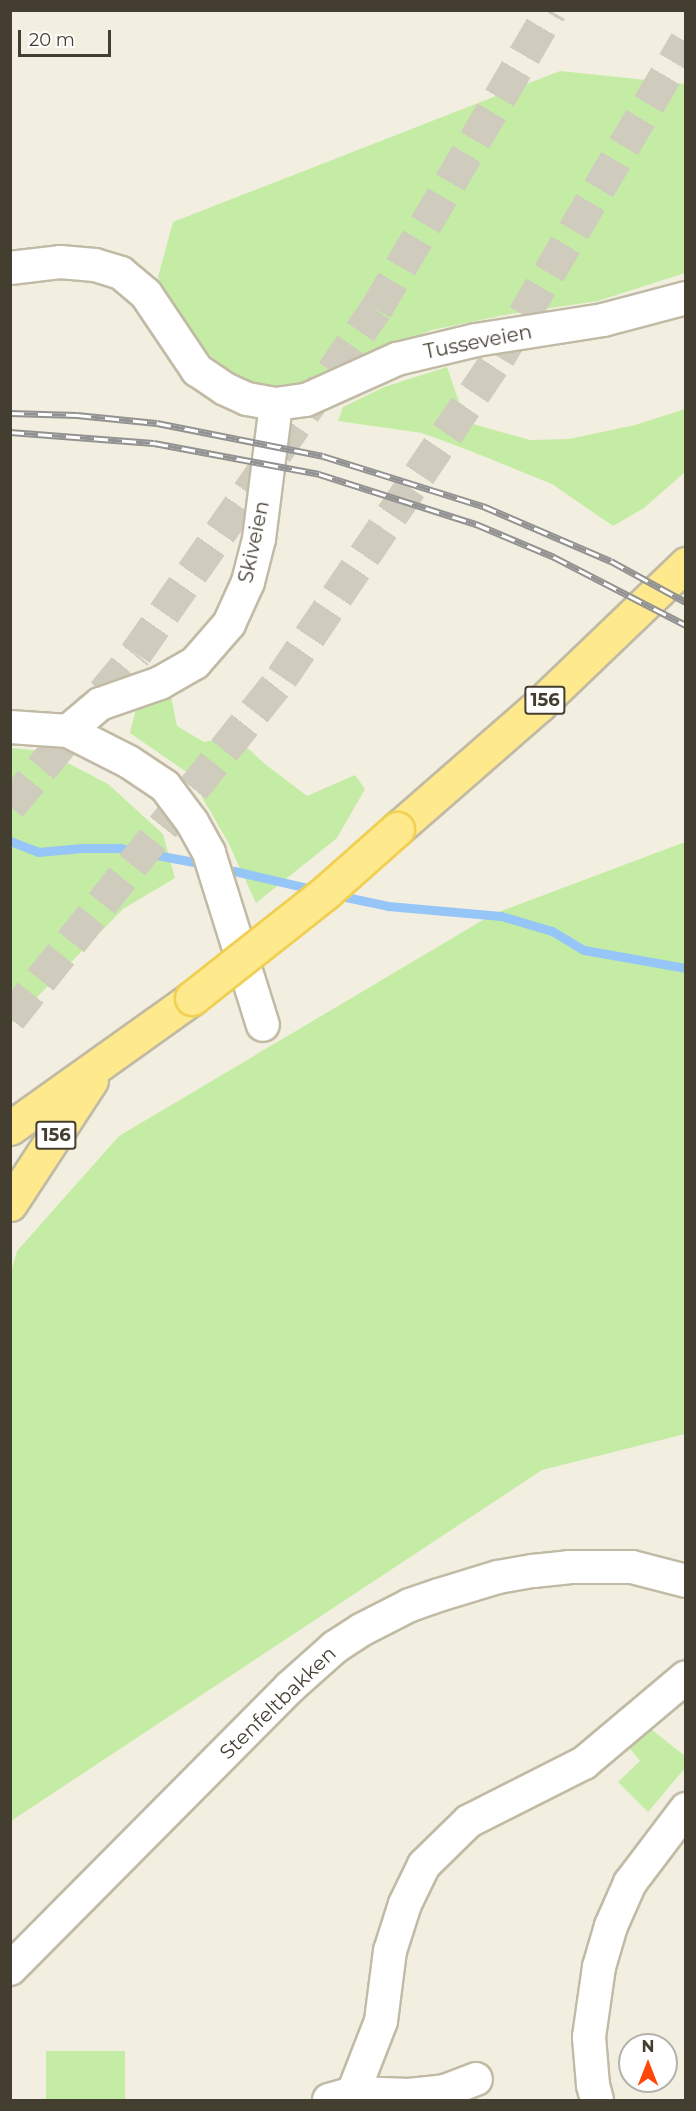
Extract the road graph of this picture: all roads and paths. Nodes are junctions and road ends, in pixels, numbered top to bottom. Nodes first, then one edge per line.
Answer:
1 (10, 268) edge
2 (686, 298) edge
3 (276, 404) junction
4 (686, 564) edge
5 (10, 728) edge
6 (68, 731) junction
7 (263, 1025) dead end
8 (101, 1065) junction
9 (10, 1128) edge
10 (10, 1204) edge
11 (686, 1581) edge
12 (686, 1677) edge
13 (686, 1809) edge
14 (10, 1969) edge
15 (476, 2079) dead end
16 (345, 2098) edge
17 (597, 2100) edge

1 - 3 street, Tusseveien
2 - 3 street, Tusseveien
3 - 6 street, Skiveien
4 - 8 main road, 156, bridge
5 - 6 street
6 - 7 street
8 - 9 main road, 156
8 - 10 main road, 156
11 - 14 street, Stenfeltbakken
12 - 16 street
13 - 17 street
15 - 16 street

